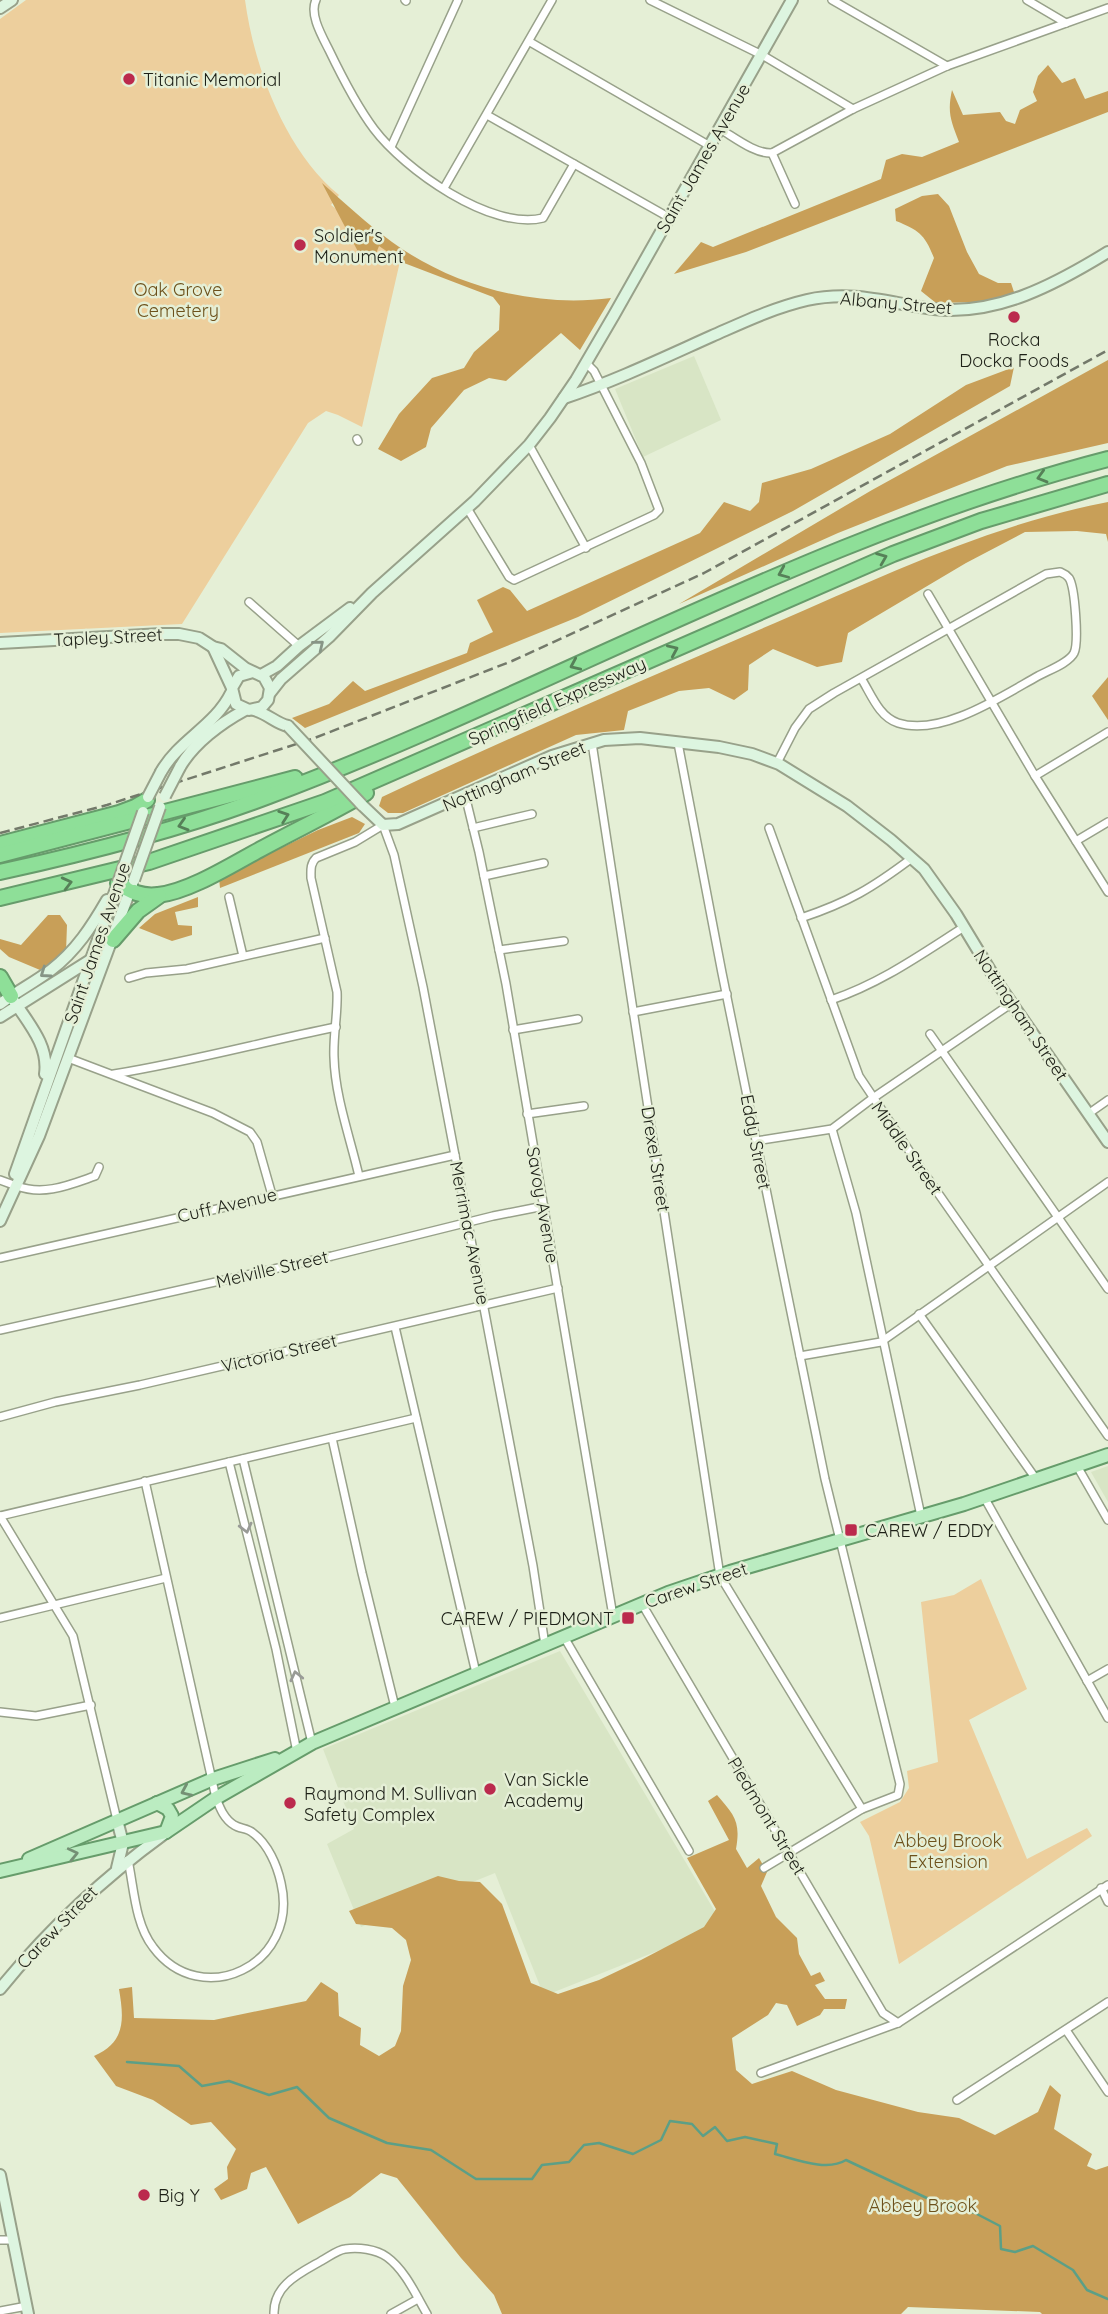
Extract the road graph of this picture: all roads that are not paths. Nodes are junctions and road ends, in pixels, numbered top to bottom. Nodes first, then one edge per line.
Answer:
1 (12, 0) edge
2 (316, 0) edge
3 (457, 0) edge
4 (552, 0) edge
5 (650, 0) edge
6 (792, 0) edge
7 (832, 0) edge
8 (1027, 0) edge
9 (665, 3) edge
10 (0, 8) edge
11 (1108, 8) edge
12 (1066, 23) junction
13 (530, 42) junction
14 (762, 55) junction
15 (947, 66) junction
16 (853, 109) junction
17 (487, 115) junction
18 (720, 129) junction
19 (710, 146) junction
20 (391, 147) junction
21 (772, 153) junction
22 (574, 164) junction
23 (444, 188) junction
24 (795, 204) dead end
25 (670, 218) junction
26 (1108, 252) edge
27 (586, 363) junction
28 (601, 384) junction
29 (564, 398) junction
30 (528, 445) junction
31 (1108, 459) edge
32 (1108, 484) edge
33 (467, 508) junction
34 (586, 548) junction
35 (372, 593) junction
36 (928, 594) dead end
37 (249, 602) dead end
38 (949, 630) junction
39 (0, 643) edge
40 (299, 646) junction
41 (212, 647) junction
42 (257, 673) junction
43 (861, 678) junction
44 (232, 691) junction
45 (270, 694) junction
46 (992, 702) junction
47 (249, 710) junction
48 (288, 726) junction
49 (1108, 732) edge
50 (592, 743) junction
51 (678, 743) junction
52 (370, 755) junction
53 (417, 762) junction
54 (777, 763) junction
55 (1035, 776) junction
56 (465, 795) junction
57 (153, 802) junction
58 (532, 814) dead end
59 (1108, 822) edge
60 (383, 825) junction
61 (474, 828) junction
62 (769, 828) dead end
63 (1076, 841) junction
64 (0, 844) edge
65 (0, 855) edge
66 (912, 858) junction
67 (544, 863) dead end
68 (0, 872) edge
69 (484, 876) junction
70 (128, 885) junction
71 (1108, 892) edge
72 (160, 895) junction
73 (229, 897) dead end
74 (0, 898) edge
75 (801, 918) junction
76 (964, 927) junction
77 (325, 938) junction
78 (113, 940) junction
79 (564, 941) dead end
80 (499, 950) junction
81 (243, 956) junction
82 (91, 960) junction
83 (0, 977) edge
84 (129, 978) dead end
85 (727, 994) junction
86 (831, 1000) junction
87 (9, 1003) edge
88 (1012, 1003) junction
89 (633, 1012) junction
90 (0, 1017) edge
91 (578, 1019) dead end
92 (336, 1027) junction
93 (513, 1030) junction
94 (930, 1034) dead end
95 (943, 1050) junction
96 (68, 1058) junction
97 (110, 1074) junction
98 (43, 1097) junction
99 (873, 1098) junction
100 (1108, 1100) edge
101 (584, 1105) dead end
102 (527, 1114) junction
103 (1088, 1114) junction
104 (832, 1129) junction
105 (756, 1141) junction
106 (1108, 1142) edge
107 (455, 1155) junction
108 (100, 1167) dead end
109 (359, 1176) junction
110 (1108, 1181) edge
111 (9, 1183) edge
112 (272, 1195) junction
113 (544, 1206) junction
114 (0, 1215) edge
115 (1058, 1216) junction
116 (0, 1221) edge
117 (468, 1223) junction
118 (0, 1258) edge
119 (988, 1265) junction
120 (558, 1288) junction
121 (1108, 1289) edge
122 (483, 1305) junction
123 (919, 1314) junction
124 (395, 1327) junction
125 (0, 1330) edge
126 (883, 1340) junction
127 (800, 1356) junction
128 (0, 1417) edge
129 (416, 1418) junction
130 (1108, 1436) edge
131 (332, 1438) junction
132 (1108, 1455) edge
133 (243, 1459) junction
134 (229, 1462) junction
135 (1077, 1466) junction
136 (1037, 1480) junction
137 (145, 1481) junction
138 (984, 1497) junction
139 (0, 1516) edge
140 (921, 1516) junction
141 (1108, 1520) edge
142 (841, 1539) junction
143 (720, 1576) junction
144 (166, 1578) junction
145 (642, 1604) junction
146 (55, 1605) junction
147 (613, 1616) junction
148 (0, 1618) edge
149 (564, 1637) junction
150 (545, 1645) junction
151 (1108, 1669) edge
152 (476, 1673) junction
153 (1087, 1681) junction
154 (91, 1705) junction
155 (395, 1707) junction
156 (0, 1712) edge
157 (1108, 1717) edge
158 (312, 1743) junction
159 (297, 1752) junction
160 (213, 1779) junction
161 (216, 1798) junction
162 (157, 1803) junction
163 (862, 1809) junction
164 (117, 1821) junction
165 (166, 1832) junction
166 (123, 1843) junction
167 (690, 1851) dead end
168 (788, 1853) junction
169 (128, 1860) junction
170 (117, 1868) junction
171 (764, 1868) dead end
172 (3, 1870) edge
173 (1105, 1886) edge
174 (1108, 1902) edge
175 (0, 1989) edge
176 (1108, 2003) edge
177 (898, 2023) junction
178 (1066, 2029) junction
179 (761, 2073) dead end
180 (1108, 2092) edge
181 (957, 2100) dead end
182 (0, 2175) edge
183 (0, 2240) edge
184 (13, 2240) junction
185 (418, 2299) junction
186 (27, 2310) edge
187 (0, 2311) edge
188 (274, 2314) edge
189 (391, 2314) edge
190 (427, 2314) edge

1 - 10 main road
2 - 20 street
3 - 20 street
4 - 13 street
5 - 9 street
6 - 14 main road, Saint James Avenue
7 - 15 street
8 - 12 street
9 - 14 street
11 - 12 street
12 - 15 street
13 - 17 street
13 - 19 street
14 - 16 street
14 - 18 main road, Saint James Avenue
15 - 16 street
16 - 21 street
17 - 22 street
17 - 23 street
18 - 19 main road, Saint James Avenue
18 - 21 street
19 - 25 main road, Saint James Avenue
20 - 23 street
21 - 24 street
22 - 23 street
22 - 25 street
25 - 27 main road, Saint James Avenue
26 - 28 main road, Albany Street
27 - 28 street
27 - 29 main road, Saint James Avenue
28 - 29 main road, Albany Street
28 - 34 street
29 - 30 main road, Saint James Avenue
30 - 33 main road, Saint James Avenue
30 - 34 street
31 -> 52 highway, Springfield Expressway
53 -> 32 highway, Springfield Expressway
33 - 34 street
33 - 35 main road, Saint James Avenue
35 - 40 main road
45 -> 35 main road
36 - 38 street
37 - 40 street
38 - 43 street
38 - 46 street
38 - 46 street
39 - 41 main road, Tapley Street
40 - 42 main road
41 - 42 main road, Tapley Street
41 - 44 main road
42 - 44 main road
42 - 45 main road
43 - 46 street
43 - 54 street
44 - 47 main road
44 - 57 main road, Saint James Avenue, bridge
45 - 47 main road
45 - 48 main road
46 - 55 street
47 - 48 main road
47 - 57 main road, Saint James Avenue, bridge
48 - 60 main road, bridge
49 - 55 street
50 - 51 main road, Nottingham Street
50 - 56 main road, Nottingham Street
50 - 89 street, Drexel Street
51 - 54 main road, Nottingham Street
51 - 85 street, Eddy Street
52 - 65 highway
52 -> 68 highway, Springfield Expressway
53 - 72 highway
74 -> 53 highway, Springfield Expressway
54 - 66 main road, Nottingham Street
55 - 63 street
56 - 60 main road, Nottingham Street
56 - 61 street, Savoy Avenue
57 - 64 highway
57 - 70 main road, Saint James Avenue, bridge
57 - 70 main road, Saint James Avenue, bridge
58 - 61 street
59 - 63 street
60 - 77 street, Nottingham Street
60 - 107 street, Merrimac Avenue
61 - 69 street, Savoy Avenue
62 - 75 street, Middle Street
63 - 71 street
66 - 75 street
66 - 76 main road, Nottingham Street
67 - 69 street
69 - 80 street, Savoy Avenue
70 - 72 highway
70 - 78 main road, Saint James Avenue
70 - 82 main road, Saint James Avenue
70 -> 87 main road
72 - 78 highway
73 - 81 street
75 - 86 street, Middle Street
76 - 86 street
76 - 88 main road, Nottingham Street
77 - 81 street
77 - 92 street
78 - 82 main road
78 - 96 main road, Saint James Avenue
79 - 80 street
80 - 93 street, Savoy Avenue
81 - 84 street
82 - 87 main road
82 - 98 main road, Saint James Avenue
83 - 87 highway
85 - 89 street
85 - 105 street, Eddy Street
86 - 99 street, Middle Street
87 - 90 main road
87 - 98 main road
88 - 95 street
88 - 103 main road, Nottingham Street
89 - 143 street, Drexel Street
91 - 93 street
92 - 97 street
92 - 109 street
93 - 102 street, Savoy Avenue
94 - 95 street
95 - 99 street
95 - 115 street
96 - 97 street
96 - 111 main road, Saint James Avenue
97 - 112 street
98 - 111 main road, Saint James Avenue
99 - 104 street
99 - 119 street, Middle Street
100 - 103 street
101 - 102 street
102 - 113 street, Savoy Avenue
103 - 106 main road, Nottingham Street
104 - 105 street
104 - 126 street
105 - 127 street, Eddy Street
107 - 109 street, Cuff Avenue
107 - 117 street, Merrimac Avenue
108 - 111 street
109 - 112 street, Cuff Avenue
110 - 115 street
111 - 114 main road, Saint James Avenue
111 - 116 main road, Saint James Avenue
112 - 118 street, Cuff Avenue
113 - 117 street, Melville Street
113 - 120 street, Savoy Avenue
115 - 119 street
115 - 121 street
117 - 122 street, Merrimac Avenue
117 - 125 street, Melville Street
119 - 123 street
119 - 130 street, Middle Street
120 - 122 street, Victoria Street
120 - 147 street, Savoy Avenue
122 - 124 street, Victoria Street
122 - 150 street, Merrimac Avenue
123 - 126 street
123 - 136 street
124 - 128 street, Victoria Street
124 - 129 street
126 - 127 street
126 - 140 street
127 - 142 street, Eddy Street
129 - 131 street
129 - 152 street
131 - 133 street
131 - 155 street
132 - 135 main road, Carew Street
133 - 134 street
158 -> 133 street
134 - 137 street
134 -> 159 street
135 - 136 main road, Carew Street
135 - 141 street
136 - 138 main road, Carew Street
137 - 139 street
137 - 144 street
138 - 140 main road, Carew Street
138 - 153 street
139 - 146 street
140 - 142 main road, Carew Street
142 - 143 main road, Carew Street
142 - 163 street, Eddy Street
143 - 145 main road, Carew Street
143 - 163 street
144 - 146 street
144 - 160 street
145 - 147 main road, Carew Street
145 - 168 street, Piedmont Street
146 - 148 street
146 - 154 street
147 - 149 main road, Carew Street
149 - 150 main road, Carew Street
149 - 167 street
150 - 152 main road, Carew Street
151 - 153 street
152 - 155 main road, Carew Street
153 - 157 street
154 - 156 street
154 - 164 street
155 - 158 main road, Carew Street
158 - 159 main road, Carew Street
159 - 160 main road, Carew Street
159 - 161 main road, Carew Street
160 - 161 street
160 -> 162 main road, Carew Street
161 - 165 main road, Carew Street
161 - 169 street
162 - 164 main road, Carew Street
162 - 165 main road
163 - 168 street
164 - 166 main road
164 - 172 main road, Carew Street
165 - 166 main road
165 - 169 main road, Carew Street
166 - 170 main road
172 -> 166 main road
168 - 171 street
168 - 177 street, Piedmont Street
169 - 170 main road, Carew Street
170 - 175 main road, Carew Street
173 - 174 street
173 - 177 street
176 - 178 street
177 - 179 street
178 - 180 street
178 - 181 street
182 - 184 main road
183 - 184 street
184 - 186 main road
185 - 188 street
185 - 189 street
185 - 190 street
186 - 187 street

